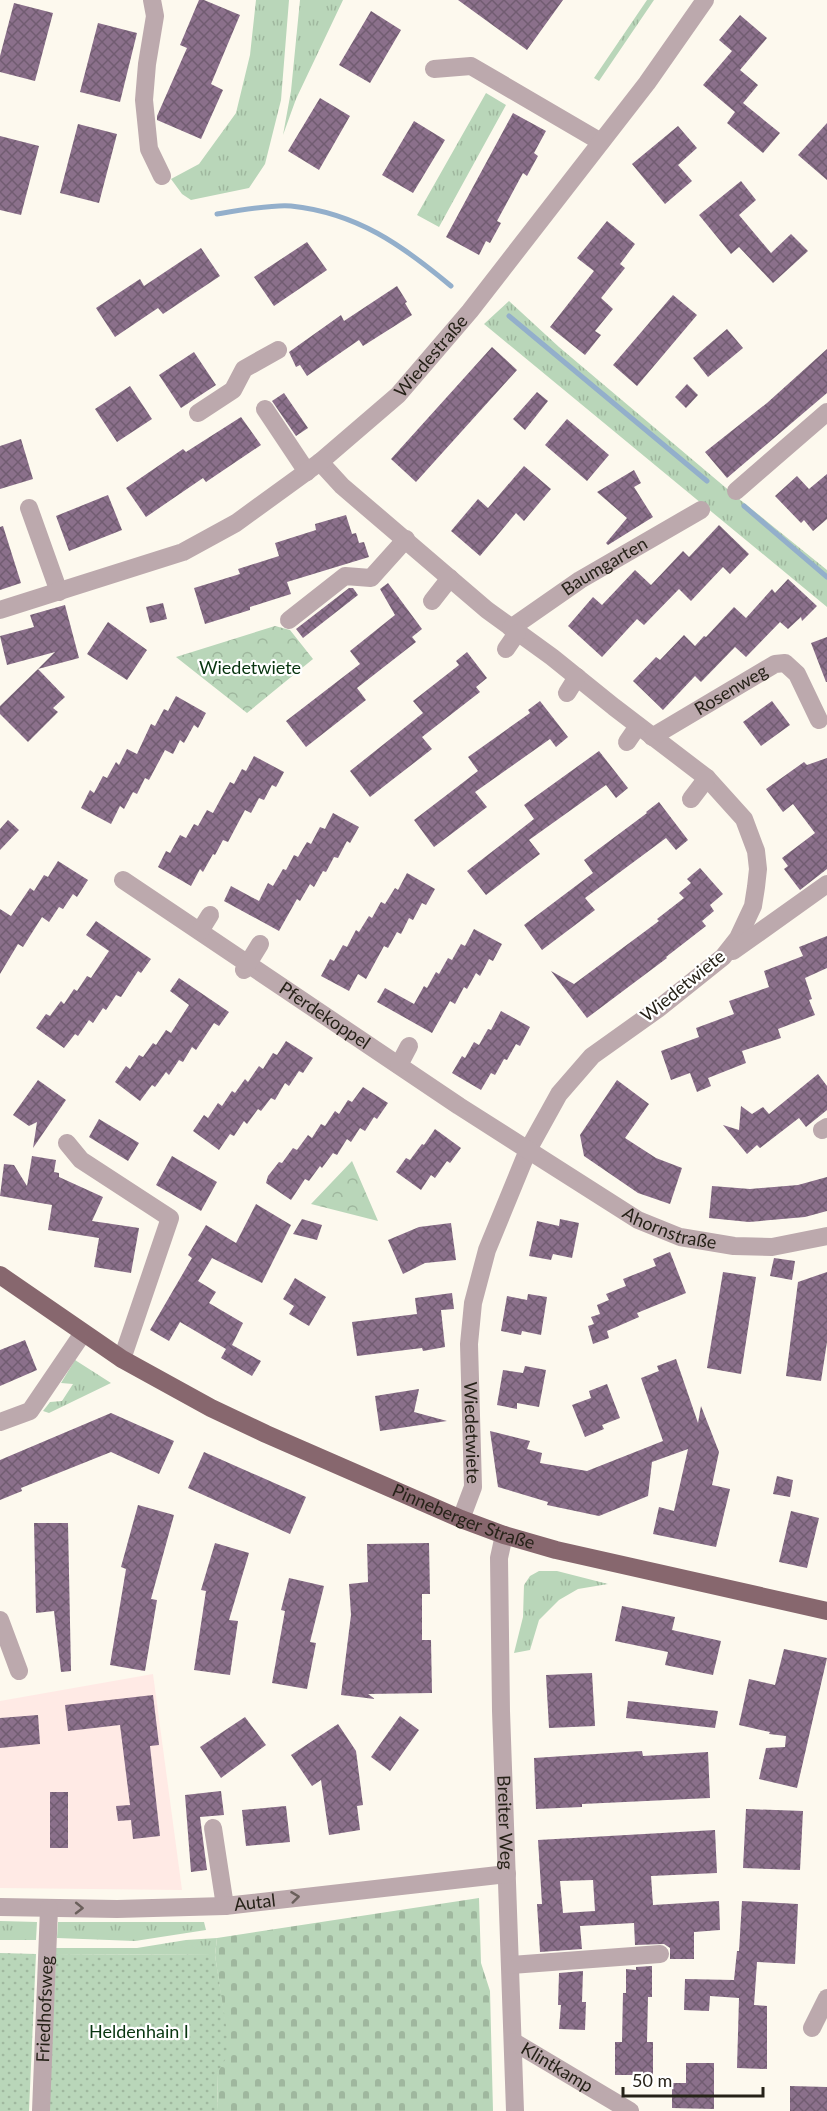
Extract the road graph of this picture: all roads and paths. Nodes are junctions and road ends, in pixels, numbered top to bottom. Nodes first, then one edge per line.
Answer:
1 (152, 0) edge
2 (705, 0) edge
3 (434, 69) dead end
4 (601, 142) junction
5 (162, 176) dead end
6 (278, 350) dead end
7 (265, 409) dead end
8 (827, 412) edge
9 (198, 413) dead end
10 (314, 467) junction
11 (735, 491) dead end
12 (29, 508) dead end
13 (701, 510) dead end
14 (406, 539) junction
15 (450, 578) junction
16 (58, 592) junction
17 (432, 601) dead end
18 (0, 610) edge
19 (289, 621) dead end
20 (514, 630) junction
21 (506, 649) dead end
22 (577, 677) junction
23 (567, 693) dead end
24 (819, 720) dead end
25 (645, 732) junction
26 (627, 742) dead end
27 (707, 778) junction
28 (690, 799) dead end
29 (123, 880) dead end
30 (827, 884) edge
31 (210, 915) dead end
32 (200, 932) junction
33 (260, 944) dead end
34 (723, 957) junction
35 (247, 966) junction
36 (409, 1046) dead end
37 (399, 1065) junction
38 (67, 1143) dead end
39 (528, 1150) junction
40 (827, 1236) edge
41 (0, 1275) edge
42 (83, 1333) junction
43 (122, 1359) junction
44 (0, 1422) edge
45 (462, 1519) junction
46 (504, 1534) junction
47 (827, 1611) edge
48 (0, 1620) edge
49 (19, 1671) dead end
50 (213, 1828) dead end
51 (507, 1874) junction
52 (225, 1906) junction
53 (0, 1907) edge
54 (49, 1908) junction
55 (660, 1954) dead end
56 (511, 1965) junction
57 (827, 1998) edge
58 (812, 2028) dead end
59 (514, 2042) junction
60 (41, 2111) edge
61 (515, 2111) edge
62 (630, 2111) edge

1 - 5 street
2 - 4 street, Wiedestraße
3 - 4 street
4 - 10 street, Wiedestraße
6 - 9 street
7 - 10 street, Wiedetwiete
8 - 11 street
10 - 14 street, Wiedetwiete
10 - 16 street, Wiedestraße
12 - 16 street
13 - 20 street, Baumgarten
14 - 15 street, Wiedetwiete
14 - 19 street
15 - 17 street
15 - 20 street, Wiedetwiete
16 - 18 street, Wiedestraße
20 - 21 street
20 - 22 street, Wiedetwiete
22 - 23 street
22 - 25 street, Wiedetwiete
24 - 25 street, Rosenweg
25 - 26 street
25 - 27 street, Wiedetwiete
27 - 28 street
27 - 34 street, Wiedetwiete
29 - 32 street, Pferdekoppel
30 - 34 street
31 - 32 street
32 - 35 street, Pferdekoppel
33 - 35 street
34 - 39 street, Wiedetwiete
35 - 37 street, Pferdekoppel
36 - 37 street
37 - 39 street, Pferdekoppel
38 - 43 street
39 - 40 street, Ahornstraße
39 - 45 street, Wiedetwiete
41 - 42 main road, Pinneberger Straße
42 - 43 main road, Pinneberger Straße
42 - 44 street
43 - 45 main road, Pinneberger Straße
45 - 46 main road, Pinneberger Straße
46 - 47 main road, Pinneberger Straße
46 - 51 street, Breiter Weg
48 - 49 street
50 - 52 street
52 -> 51 street, Autal
51 - 56 street, Breiter Weg
54 -> 52 street, Autal
53 - 54 street, Autal
54 - 60 street, Friedhofsweg
55 - 56 street
56 - 59 street, Breiter Weg
57 - 58 street
59 - 61 street, Breiter Weg
59 - 62 street, Klintkamp

